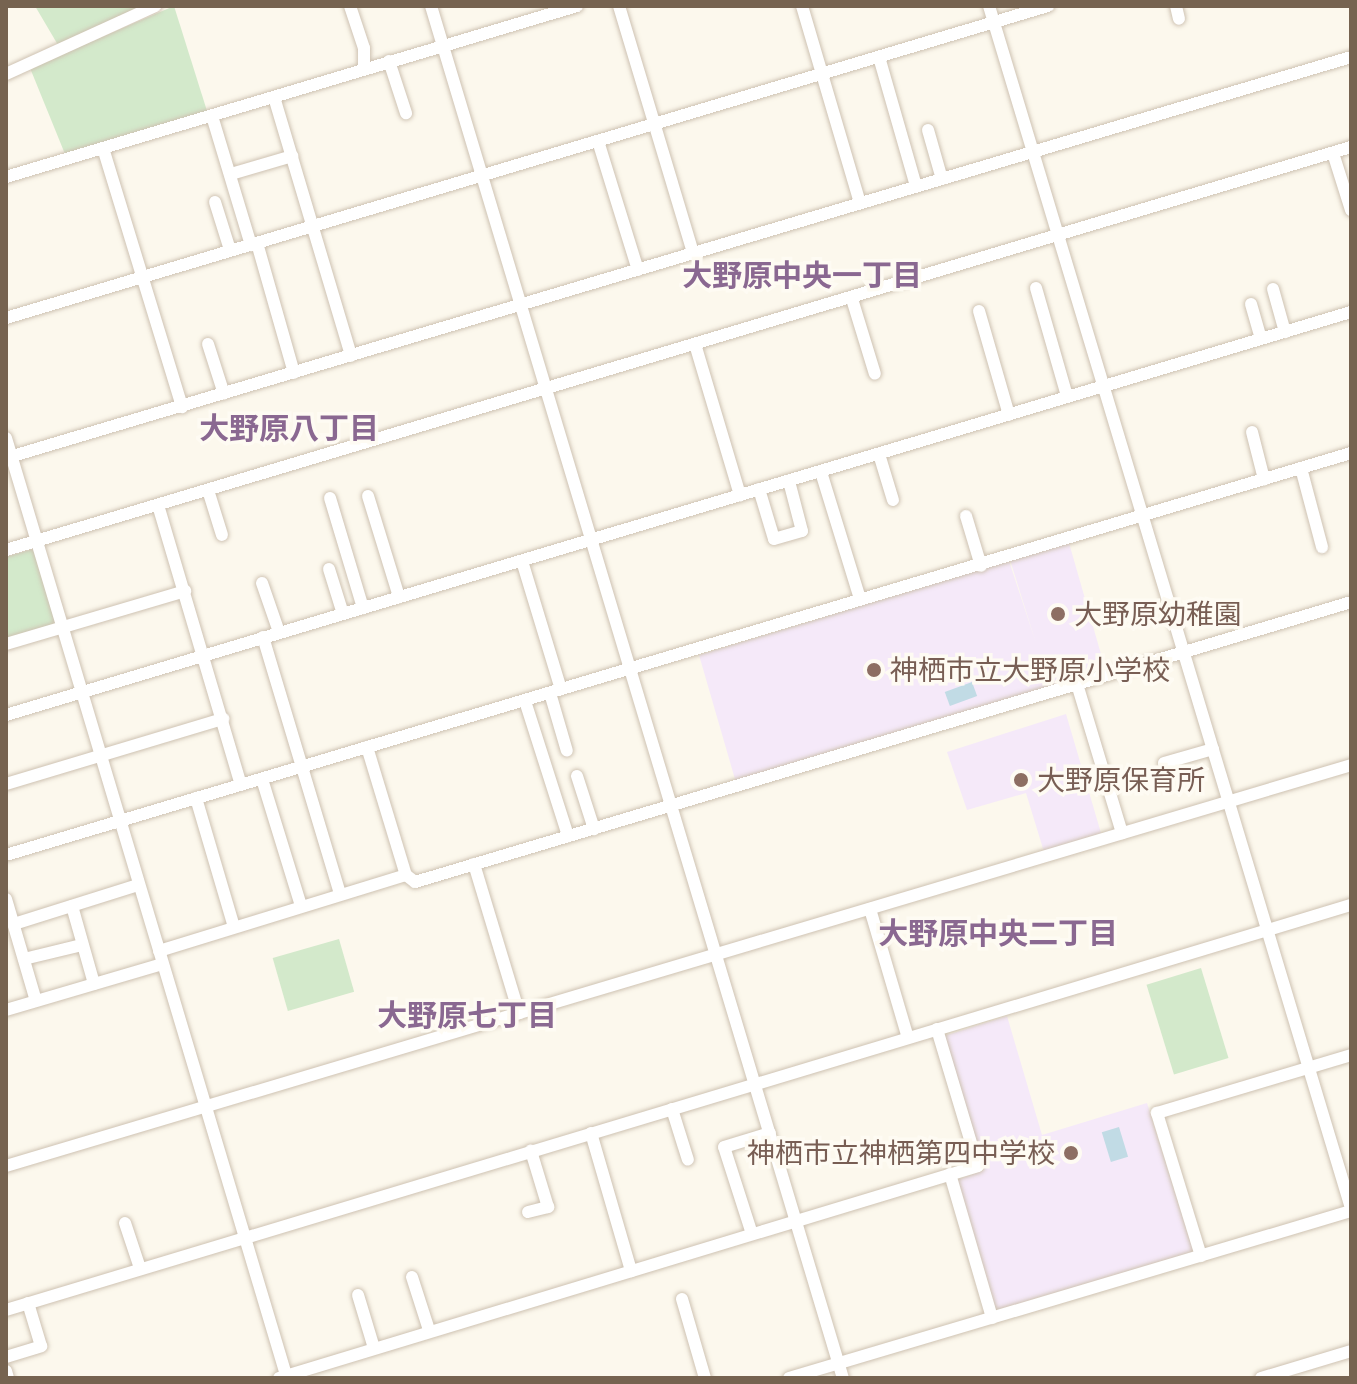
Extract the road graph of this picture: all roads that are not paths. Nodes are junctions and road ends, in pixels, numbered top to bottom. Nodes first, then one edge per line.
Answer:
1 (155, 6) edge
2 (350, 6) edge
3 (431, 6) edge
4 (577, 6) edge
5 (619, 6) edge
6 (802, 6) edge
7 (989, 6) edge
8 (1048, 6) edge
9 (993, 22) junction
10 (442, 45) junction
11 (879, 57) junction
12 (1351, 57) edge
13 (389, 61) junction
14 (364, 69) junction
15 (6, 74) edge
16 (822, 74) junction
17 (274, 97) junction
18 (406, 113) dead end
19 (212, 116) junction
20 (654, 125) junction
21 (928, 130) dead end
22 (598, 141) junction
23 (1351, 147) edge
24 (103, 148) junction
25 (1032, 152) junction
26 (1333, 153) junction
27 (292, 156) junction
28 (231, 174) junction
29 (482, 175) junction
30 (6, 177) edge
31 (942, 179) junction
32 (1346, 179) edge
33 (916, 186) junction
34 (215, 202) dead end
35 (860, 203) junction
36 (1351, 210) edge
37 (313, 226) junction
38 (1059, 236) junction
39 (254, 244) junction
40 (230, 250) junction
41 (693, 253) junction
42 (638, 270) junction
43 (142, 276) junction
44 (1036, 288) dead end
45 (1273, 289) dead end
46 (852, 299) junction
47 (523, 304) junction
48 (1251, 304) dead end
49 (979, 311) dead end
50 (1351, 312) edge
51 (6, 318) edge
52 (1285, 332) junction
53 (1261, 339) junction
54 (208, 344) dead end
55 (695, 344) junction
56 (351, 356) junction
57 (294, 373) junction
58 (875, 374) dead end
59 (1103, 386) junction
60 (547, 389) junction
61 (224, 394) junction
62 (1067, 396) junction
63 (182, 407) junction
64 (1009, 415) junction
65 (1252, 432) dead end
66 (6, 438) edge
67 (1351, 453) edge
68 (879, 454) junction
69 (9, 458) edge
70 (1301, 468) junction
71 (821, 472) junction
72 (1264, 479) junction
73 (789, 481) junction
74 (759, 489) junction
75 (208, 490) junction
76 (740, 495) junction
77 (368, 496) dead end
78 (330, 498) dead end
79 (893, 500) dead end
80 (158, 505) junction
81 (1142, 515) junction
82 (966, 516) dead end
83 (222, 535) dead end
84 (592, 539) junction
85 (37, 541) junction
86 (1322, 547) dead end
87 (6, 550) edge
88 (522, 561) junction
89 (981, 566) junction
90 (329, 569) dead end
91 (262, 583) dead end
92 (185, 591) junction
93 (399, 597) junction
94 (860, 599) junction
95 (1351, 602) edge
96 (363, 608) junction
97 (343, 614) junction
98 (62, 627) junction
99 (279, 632) junction
100 (263, 637) junction
101 (6, 644) edge
102 (1184, 652) junction
103 (202, 655) junction
104 (631, 667) junction
105 (1077, 684) junction
106 (555, 691) junction
107 (81, 692) junction
108 (525, 701) junction
109 (6, 715) edge
110 (223, 719) junction
111 (367, 747) junction
112 (1213, 749) junction
113 (567, 751) dead end
114 (100, 756) junction
115 (1164, 763) dead end
116 (1351, 765) edge
117 (300, 767) junction
118 (577, 776) dead end
119 (262, 779) junction
120 (6, 784) edge
121 (241, 785) junction
122 (196, 798) junction
123 (1229, 801) junction
124 (671, 805) junction
125 (120, 821) junction
126 (594, 829) junction
127 (1122, 833) junction
128 (568, 836) junction
129 (6, 855) edge
130 (474, 864) junction
131 (406, 875) junction
132 (138, 885) junction
133 (340, 894) junction
134 (6, 899) edge
135 (1351, 905) edge
136 (72, 906) junction
137 (301, 906) junction
138 (870, 909) junction
139 (14, 924) junction
140 (234, 927) junction
141 (1267, 931) junction
142 (82, 945) junction
143 (716, 955) junction
144 (161, 957) junction
145 (24, 959) junction
146 (94, 984) junction
147 (36, 1001) junction
148 (6, 1010) edge
149 (519, 1013) junction
150 (937, 1029) junction
151 (908, 1038) junction
152 (1351, 1055) edge
153 (1309, 1067) junction
154 (756, 1083) junction
155 (206, 1107) junction
156 (672, 1109) junction
157 (591, 1133) junction
158 (770, 1133) junction
159 (531, 1151) junction
160 (688, 1160) dead end
161 (6, 1166) edge
162 (950, 1174) junction
163 (1351, 1209) edge
164 (528, 1212) dead end
165 (795, 1220) junction
166 (125, 1223) dead end
167 (752, 1234) junction
168 (244, 1236) junction
169 (1201, 1256) junction
170 (140, 1268) junction
171 (631, 1271) junction
172 (412, 1277) dead end
173 (358, 1295) dead end
174 (682, 1299) dead end
175 (28, 1303) junction
176 (6, 1310) edge
177 (992, 1318) junction
178 (429, 1330) junction
179 (374, 1348) junction
180 (1351, 1351) edge
181 (6, 1357) edge
182 (839, 1363) junction
183 (6, 1371) edge
184 (284, 1377) edge
185 (8, 1378) edge
186 (705, 1378) edge
187 (789, 1378) edge
188 (843, 1378) edge
189 (1261, 1378) edge

1 - 15 street
2 - 14 street
3 - 10 street
4 - 10 street
5 - 20 street
6 - 16 street
7 - 9 street
8 - 9 street
9 - 11 street
9 - 25 street
10 - 13 street
10 - 29 street
11 - 16 street
11 - 33 street
12 - 25 street
13 - 14 street
13 - 18 street
14 - 17 street
16 - 20 street
16 - 35 street
17 - 19 street
17 - 27 street
19 - 24 street
19 - 28 street
20 - 22 street
20 - 41 street
21 - 31 street
22 - 29 street
22 - 42 street
23 - 26 street
24 - 30 street
24 - 43 street
25 - 31 street
25 - 38 street
26 - 32 street
26 - 38 street
27 - 28 street
27 - 37 street
28 - 39 street
29 - 37 street
29 - 47 street
31 - 33 street
32 - 36 street
33 - 35 street
34 - 40 street
35 - 41 street
37 - 39 street
37 - 56 street
38 - 46 street
38 - 59 street
39 - 40 street
39 - 57 street
40 - 43 street
41 - 42 street
42 - 47 street
43 - 51 street
43 - 63 street
44 - 62 street
45 - 52 street
46 - 55 street
46 - 58 street
47 - 56 street
47 - 60 street
48 - 53 street
49 - 64 street
50 - 52 street
52 - 53 street
53 - 59 street
54 - 61 street
55 - 60 street
55 - 76 street
56 - 57 street
57 - 61 street
59 - 62 street
59 - 81 street
60 - 75 street
60 - 84 street
61 - 63 street
62 - 64 street
63 - 69 street
64 - 68 street
65 - 72 street
66 - 69 street
67 - 70 street
68 - 71 street
68 - 79 street
69 - 85 street
70 - 72 street
70 - 86 street
71 - 73 street
71 - 94 street
72 - 81 street
73 - 74 street
73 - 74 street
74 - 76 street
75 - 80 street
75 - 83 street
76 - 84 street
77 - 93 street
78 - 96 street
80 - 85 street
80 - 92 street
81 - 89 street
81 - 102 street
82 - 89 street
84 - 88 street
84 - 104 street
85 - 87 street
85 - 98 street
88 - 93 street
88 - 106 street
89 - 94 street
90 - 97 street
91 - 99 street
92 - 98 street
92 - 103 street
93 - 96 street
94 - 104 street
95 - 102 street
96 - 97 street
97 - 99 street
98 - 101 street
98 - 107 street
99 - 100 street
100 - 103 street
100 - 117 street
102 - 105 street
102 - 112 street
103 - 107 street
103 - 110 street
104 - 106 street
104 - 124 street
105 - 124 street
105 - 127 street
106 - 108 street
106 - 113 street
107 - 109 street
107 - 114 street
108 - 111 street
108 - 128 street
110 - 114 street
110 - 121 street
111 - 117 street
111 - 131 street
112 - 115 street
112 - 123 street
114 - 120 street
114 - 125 street
116 - 123 street
117 - 119 street
117 - 133 street
118 - 126 street
119 - 121 street
119 - 137 street
121 - 122 street
122 - 125 street
122 - 140 street
123 - 127 street
123 - 141 street
124 - 126 street
124 - 143 street
125 - 129 street
125 - 132 street
126 - 128 street
127 - 138 street
128 - 130 street
130 - 131 street
130 - 149 street
131 - 133 street
132 - 136 street
132 - 144 street
133 - 137 street
134 - 139 street
135 - 141 street
136 - 139 street
136 - 142 street
137 - 140 street
138 - 143 street
138 - 151 street
139 - 145 street
140 - 144 street
141 - 150 street
141 - 153 street
142 - 145 street
142 - 146 street
143 - 149 street
143 - 154 street
144 - 146 street
144 - 155 street
145 - 147 street
146 - 147 street
147 - 148 street
149 - 155 street
150 - 151 street
150 - 162 street
151 - 154 street
152 - 153 street
153 - 163 street
153 - 169 street
154 - 156 street
154 - 158 street
155 - 161 street
155 - 168 street
156 - 157 street
156 - 160 street
157 - 159 street
157 - 171 street
158 - 165 street
158 - 167 street
159 - 164 street
159 - 168 street
162 - 165 street
162 - 177 street
163 - 169 street
165 - 167 street
165 - 182 street
166 - 170 street
167 - 171 street
168 - 170 street
168 - 184 street
169 - 177 street
170 - 175 street
171 - 178 street
172 - 178 street
173 - 179 street
174 - 186 street
175 - 176 street
175 - 181 street
177 - 182 street
178 - 179 street
179 - 184 street
180 - 189 street
182 - 187 street
182 - 188 street
183 - 185 street

